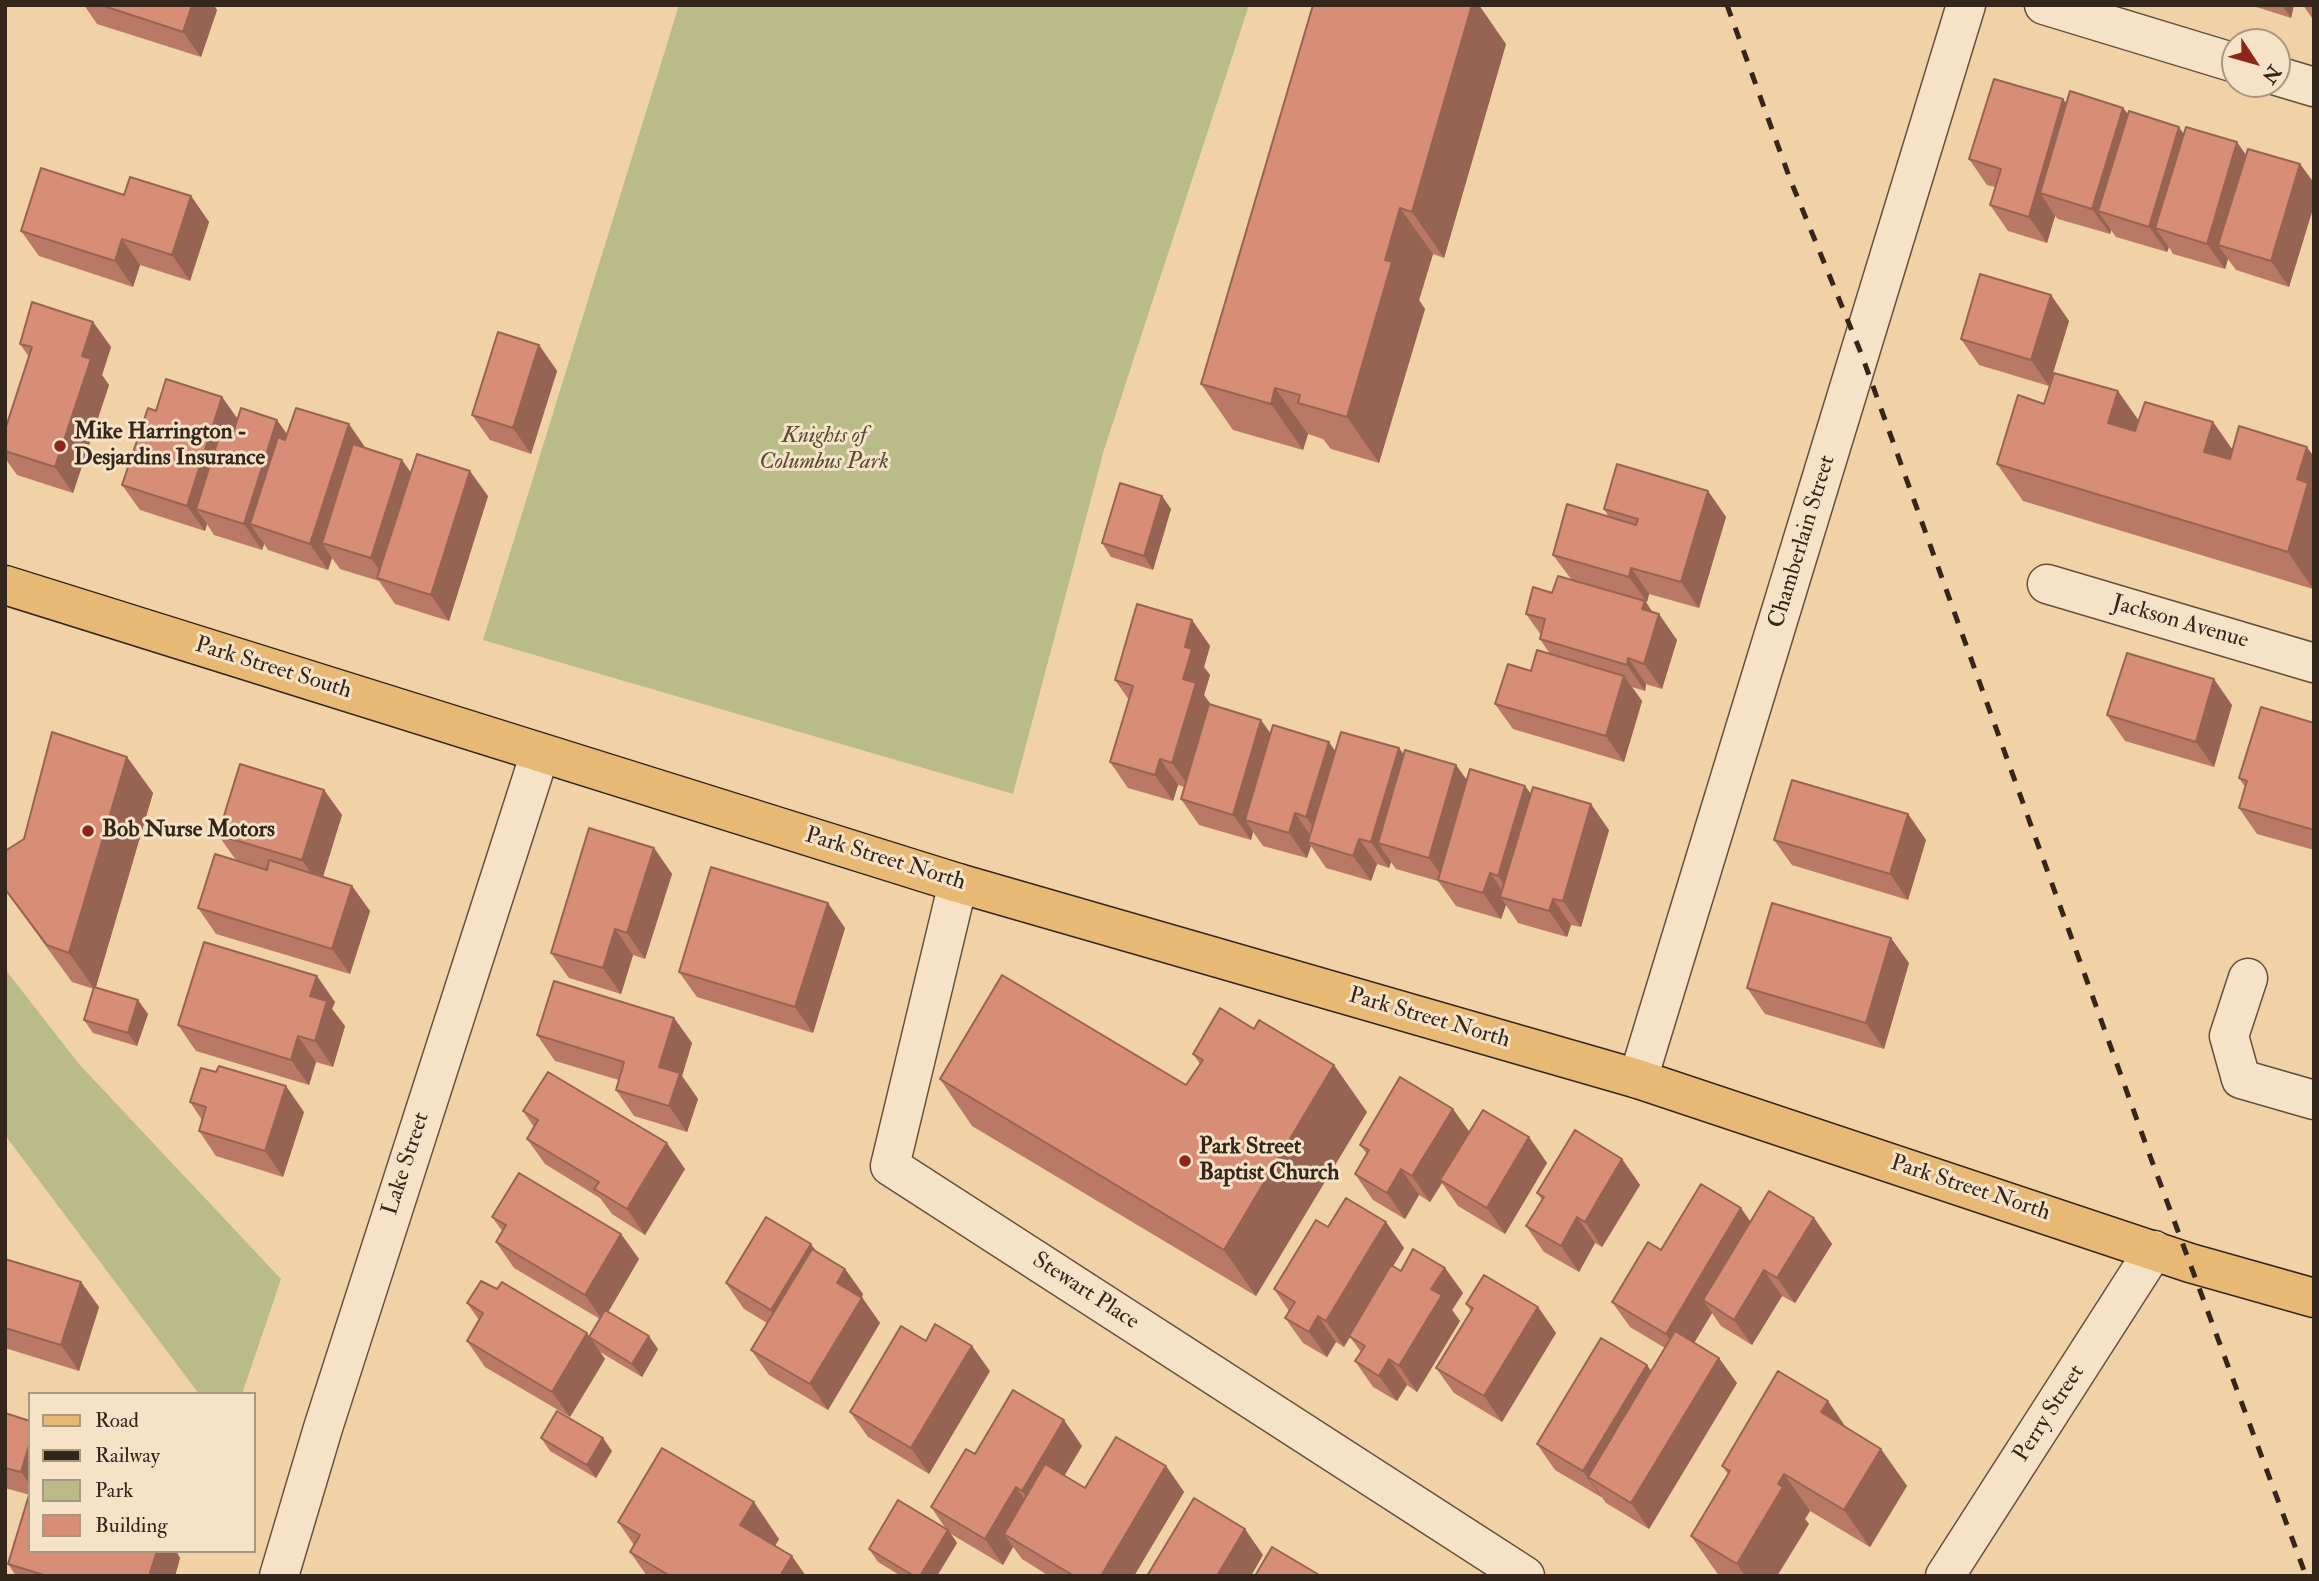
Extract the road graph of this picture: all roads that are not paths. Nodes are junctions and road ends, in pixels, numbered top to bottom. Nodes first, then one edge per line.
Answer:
1 (1966, 5) edge
2 (2044, 5) edge
3 (2221, 59) edge
4 (2291, 80) edge
5 (2314, 87) edge
6 (2047, 584) dead end
7 (5, 585) edge
8 (2314, 663) edge
9 (540, 753) junction
10 (958, 883) junction
11 (2248, 978) dead end
12 (1638, 1079) junction
13 (2314, 1100) edge
14 (2154, 1251) junction
15 (2314, 1298) edge
16 (279, 1576) edge
17 (1525, 1576) edge
18 (1945, 1576) edge

1 - 12 street, Chamberlain Street
2 - 3 street
4 - 5 street
6 - 8 street, Jackson Avenue
7 - 9 main road, Park Street South
9 - 10 main road, Park Street North
9 - 16 street, Lake Street
10 - 12 main road, Park Street North
10 - 17 street, Stewart Place
11 - 13 street
12 - 14 main road, Park Street North
14 - 15 main road, Park Street North
14 - 18 street, Perry Street

